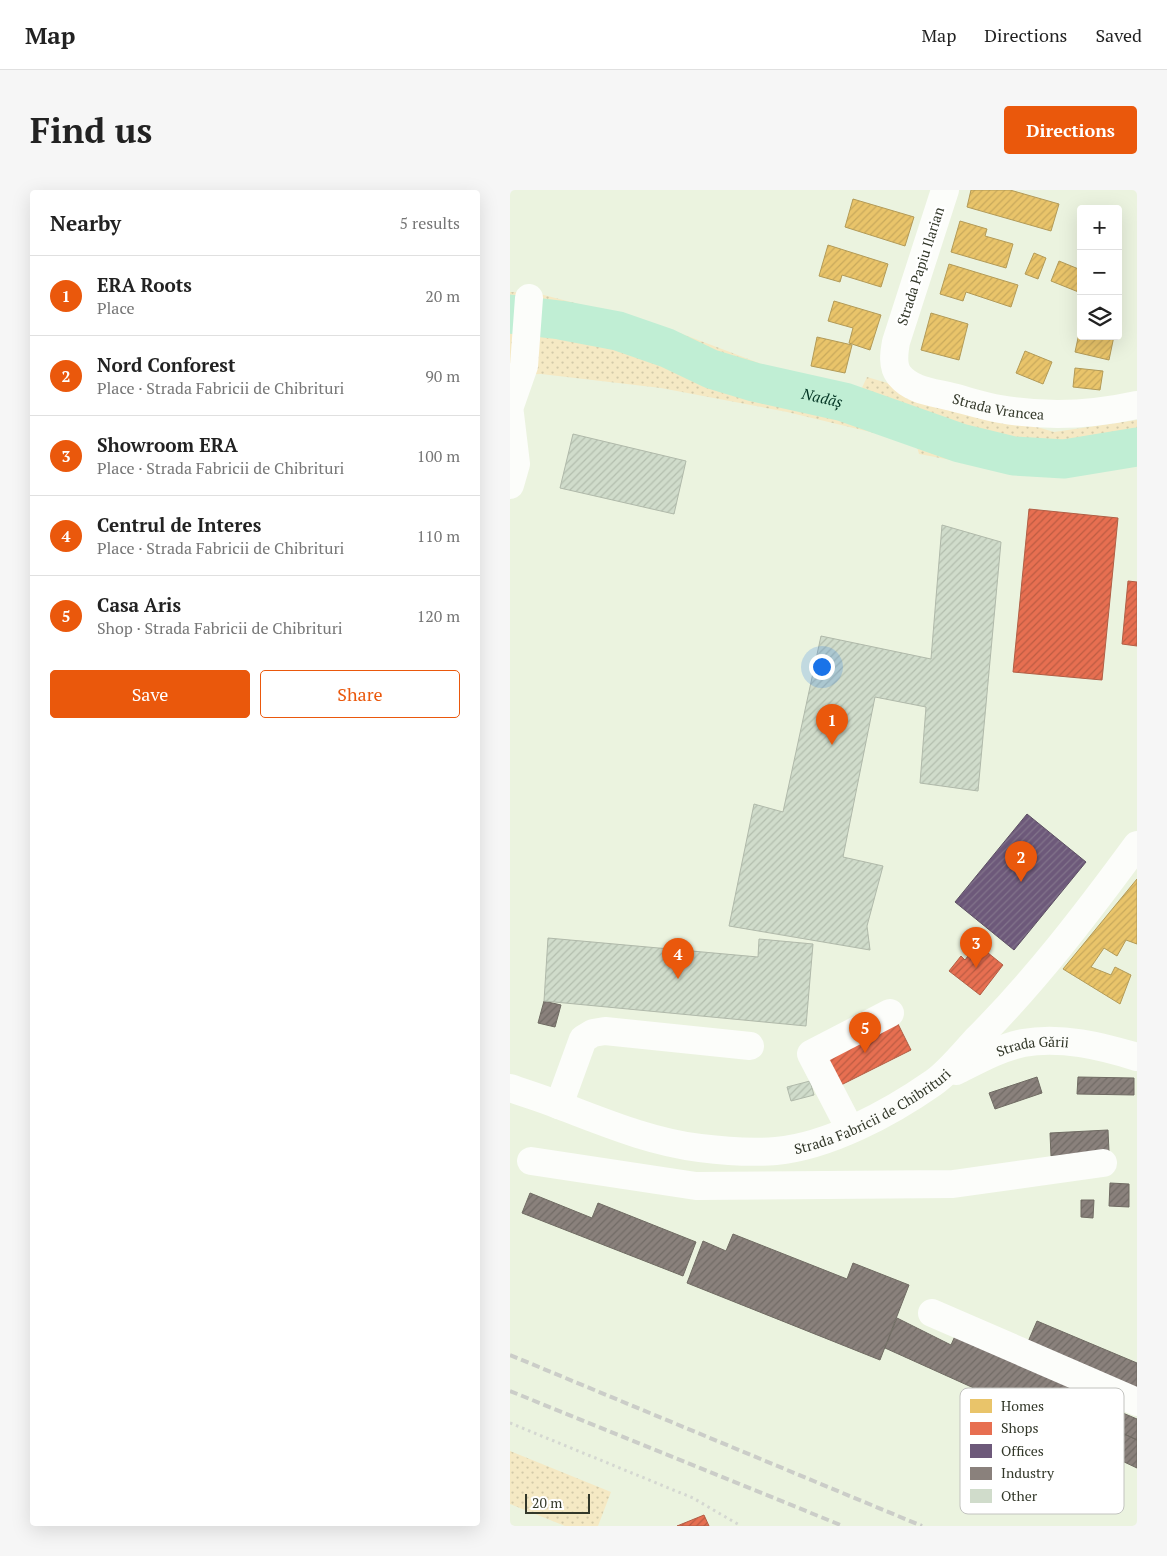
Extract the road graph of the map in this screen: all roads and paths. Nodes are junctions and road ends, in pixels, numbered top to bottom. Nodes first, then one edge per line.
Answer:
1 (945, 190) edge
2 (529, 298) dead end
3 (896, 342) joint
4 (1137, 405) edge
5 (510, 406) edge
6 (510, 414) edge
7 (510, 485) edge
8 (1137, 845) edge
9 (890, 1013) dead end
10 (750, 1046) dead end
11 (1137, 1057) edge
12 (935, 1082) junction
13 (510, 1088) edge
14 (559, 1105) junction
15 (850, 1130) junction
16 (699, 1148) junction
17 (531, 1161) dead end
18 (1103, 1163) dead end
19 (696, 1186) junction
20 (932, 1313) dead end
21 (1105, 1388) edge
22 (1124, 1396) edge
23 (1137, 1402) edge
24 (510, 1423) edge
25 (742, 1526) edge

1 - 3 street, Strada Papiu Ilarian
2 - 5 street
3 - 4 street, Strada Vrancea
6 - 7 street
8 - 12 street, Strada Fabricii de Chibrituri
9 - 15 street
10 - 14 street
11 - 12 street, Strada Gării
12 - 15 street, Strada Fabricii de Chibrituri
13 - 14 street, Strada Fabricii de Chibrituri
14 - 16 street, Strada Fabricii de Chibrituri
15 - 16 street, Strada Fabricii de Chibrituri
16 - 19 street
17 - 19 street
18 - 19 street
20 - 21 street
22 - 23 street
24 - 25 path

